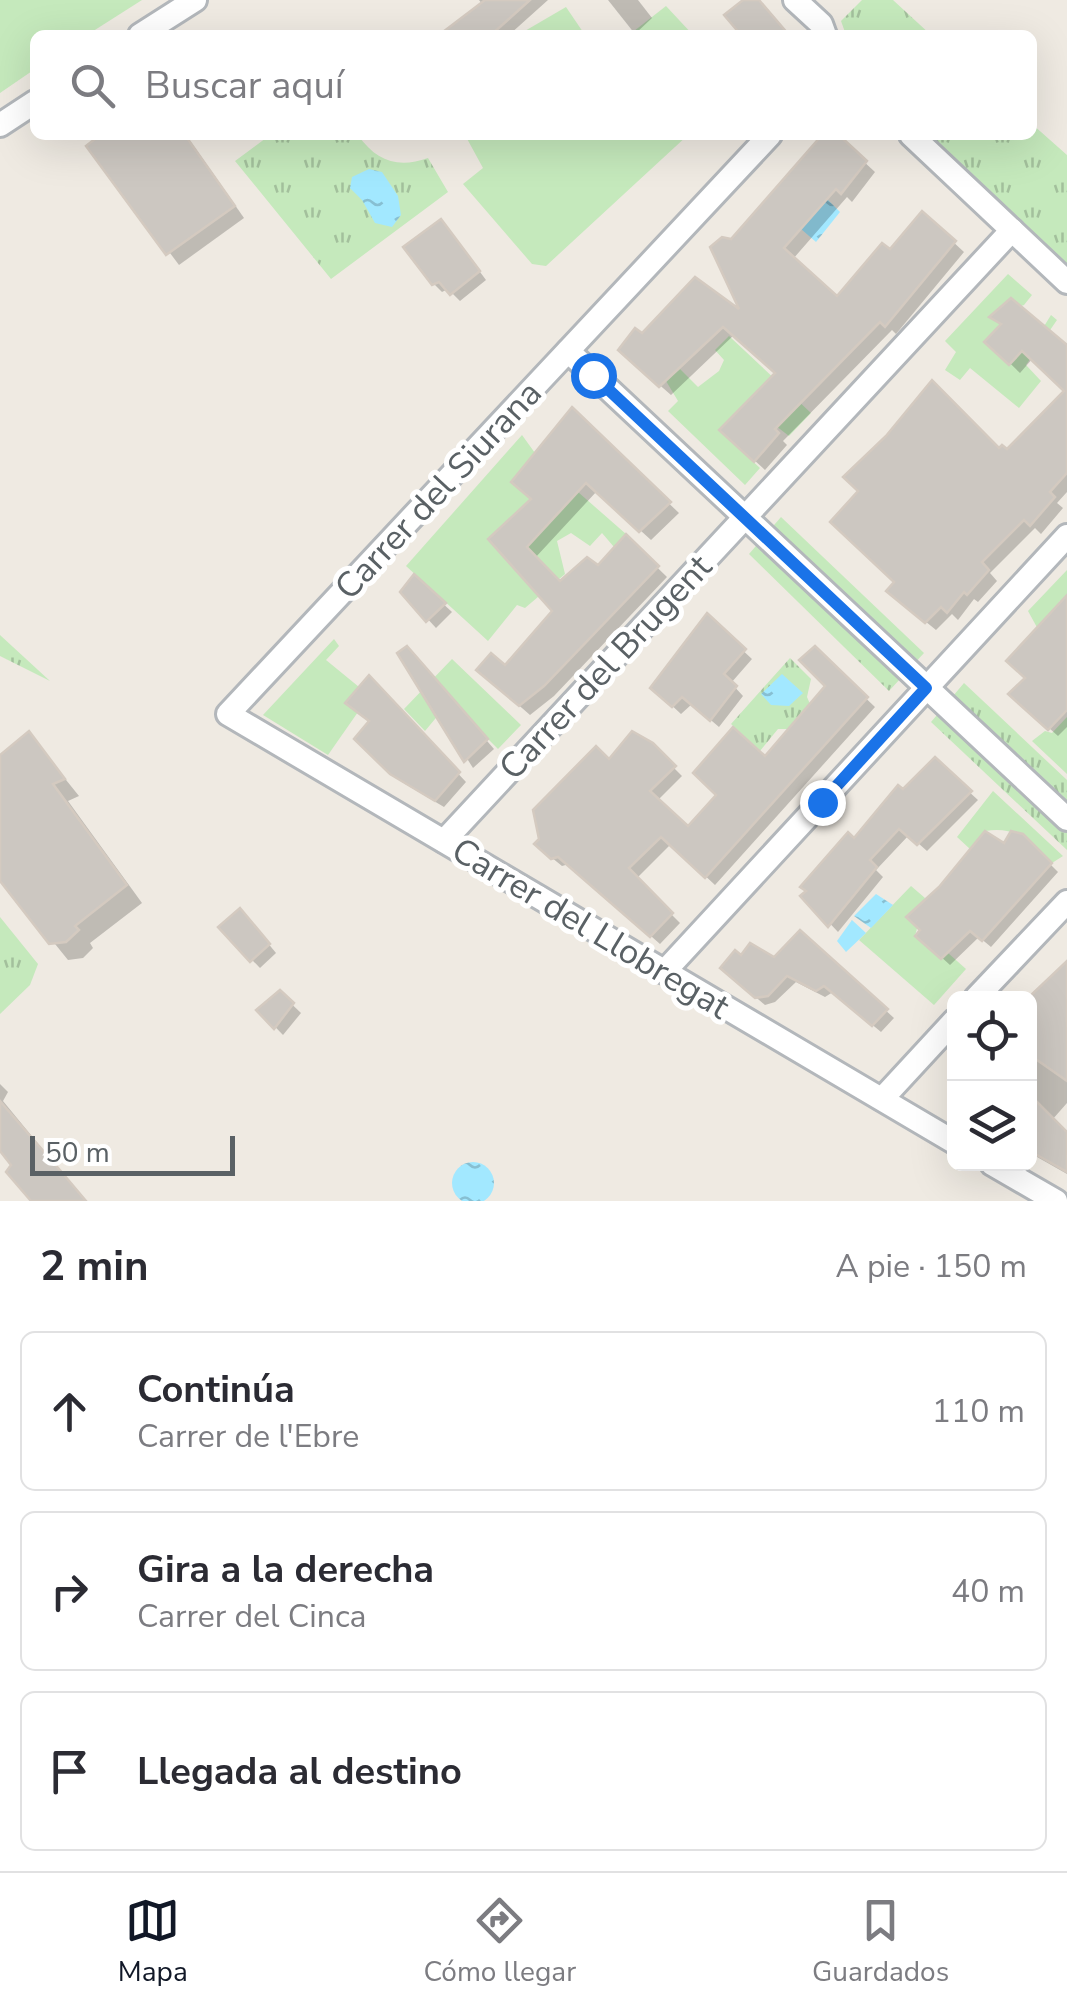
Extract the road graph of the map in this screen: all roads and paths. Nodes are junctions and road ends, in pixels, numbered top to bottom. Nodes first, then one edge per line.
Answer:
1 (194, 0) edge
2 (795, 0) edge
3 (148, 30) edge
4 (824, 30) edge
5 (30, 105) edge
6 (0, 125) edge
7 (765, 140) edge
8 (916, 140) edge
9 (1012, 230) junction
10 (1067, 282) edge
11 (568, 351) junction
12 (744, 518) junction
13 (1067, 536) edge
14 (926, 688) junction
15 (228, 714) joint
16 (1067, 819) edge
17 (444, 840) junction
18 (1067, 902) edge
19 (664, 972) junction
20 (983, 991) edge
21 (947, 1029) edge
22 (882, 1099) junction
23 (947, 1138) edge
24 (1004, 1171) edge
25 (1056, 1201) edge

1 - 3 street
2 - 4 street
5 - 6 street
7 - 11 street, Carrer del Siurana
8 - 9 street
9 - 10 street
9 - 12 street, Carrer del Brugent
11 - 12 street
11 - 15 street, Carrer del Siurana
12 - 14 street
12 - 17 street, Carrer del Brugent
13 - 14 street
14 - 16 street
14 - 19 street
15 - 17 street, Carrer del Llobregat
17 - 19 street, Carrer del Llobregat
18 - 20 street
19 - 22 street, Carrer del Llobregat
21 - 22 street
22 - 23 street, Carrer del Llobregat
24 - 25 street

